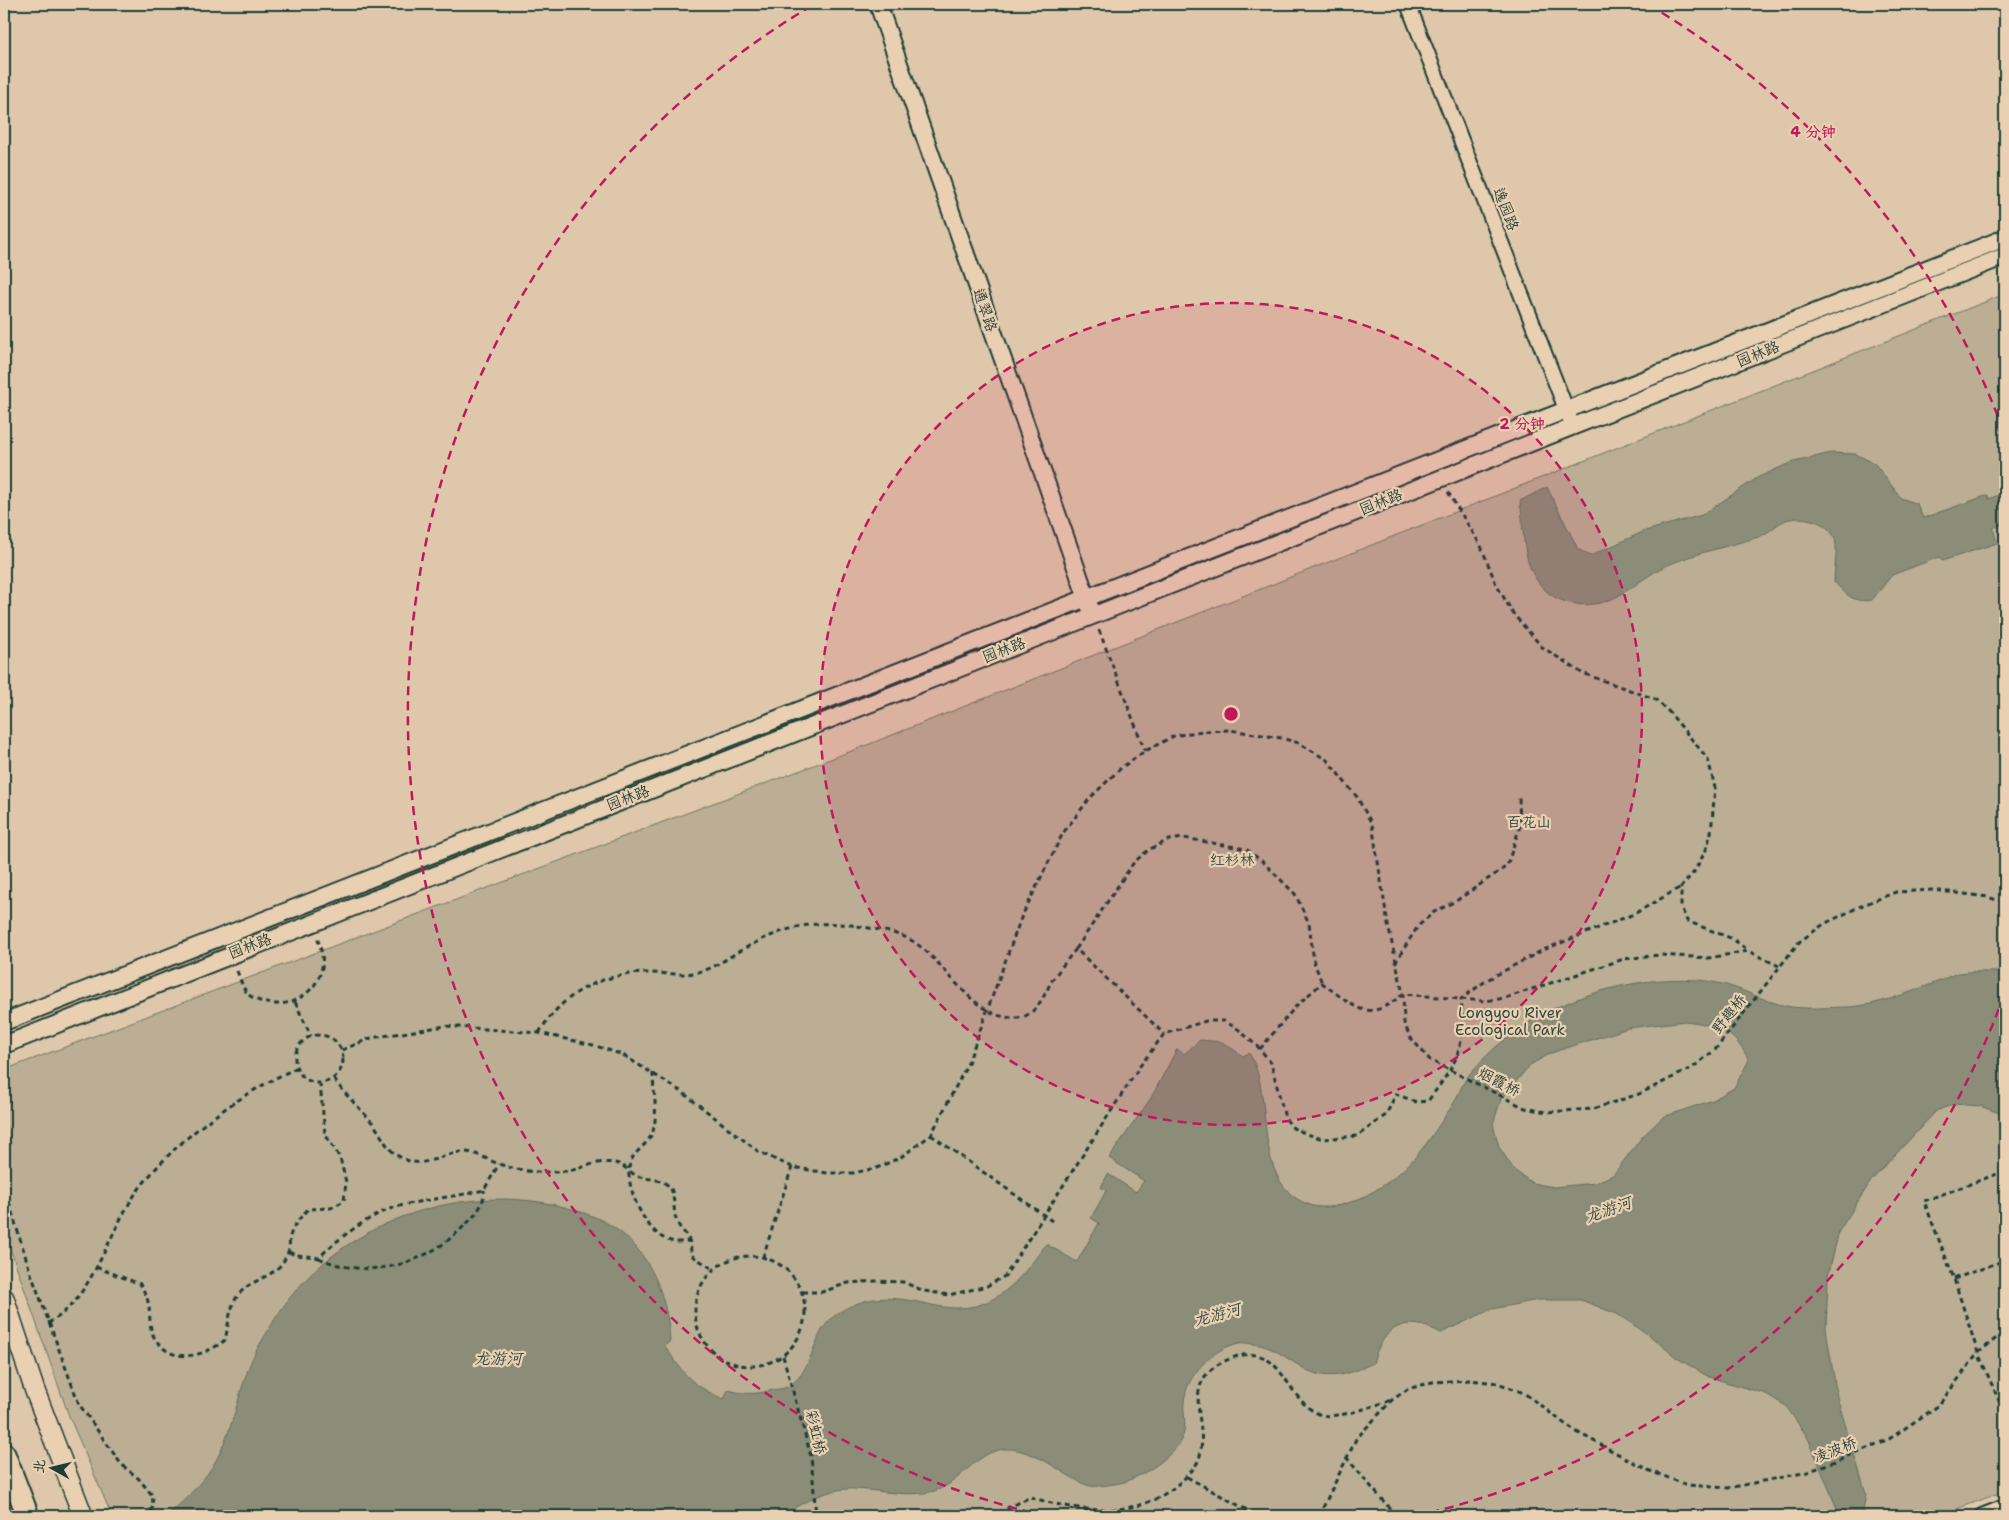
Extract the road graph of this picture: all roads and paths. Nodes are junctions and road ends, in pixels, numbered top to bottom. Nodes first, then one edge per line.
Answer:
1 (878, 4) edge
2 (1408, 4) edge
3 (2005, 238) edge
4 (2005, 256) edge
5 (1567, 411) junction
6 (1573, 427) junction
7 (1440, 478) junction
8 (1086, 600) junction
9 (1093, 615) junction
10 (1145, 751) junction
11 (1519, 797) dead end
12 (1681, 887) junction
13 (2005, 903) edge
14 (312, 922) junction
15 (1076, 949) junction
16 (1748, 951) junction
17 (228, 954) junction
18 (1395, 963) junction
19 (1779, 966) junction
20 (1322, 983) junction
21 (1403, 994) junction
22 (1462, 999) junction
23 (295, 1002) junction
24 (987, 1010) junction
25 (4, 1022) edge
26 (539, 1033) junction
27 (1164, 1034) junction
28 (311, 1036) junction
29 (4, 1044) edge
30 (1260, 1049) junction
31 (342, 1050) junction
32 (296, 1068) junction
33 (1451, 1070) junction
34 (653, 1073) junction
35 (334, 1079) junction
36 (320, 1084) junction
37 (1525, 1108) joint
38 (930, 1135) junction
39 (499, 1164) junction
40 (792, 1167) junction
41 (629, 1169) junction
42 (2005, 1171) edge
43 (4, 1186) edge
44 (484, 1190) junction
45 (1044, 1216) junction
46 (1052, 1221) dead end
47 (691, 1241) junction
48 (289, 1252) junction
49 (763, 1257) junction
50 (319, 1258) junction
51 (2005, 1260) edge
52 (96, 1267) junction
53 (713, 1269) junction
54 (1954, 1279) junction
55 (802, 1292) junction
56 (4, 1298) edge
57 (48, 1323) junction
58 (2005, 1331) edge
59 (1978, 1353) junction
60 (783, 1356) junction
61 (1392, 1400) junction
62 (2005, 1443) edge
63 (4, 1454) edge
64 (1346, 1457) junction
65 (1187, 1477) junction
66 (2005, 1507) edge
67 (82, 1514) edge
68 (28, 1516) edge
69 (146, 1516) edge
70 (816, 1516) edge
71 (1004, 1516) edge
72 (1258, 1516) edge
73 (1319, 1516) edge
74 (1396, 1516) edge
75 (1982, 1516) edge

1 - 8 street, 通翠路
2 - 5 street, 逸园路
3 - 5 street, 园林路
4 - 6 street, 园林路
5 - 6 street, 逸园路
5 - 8 street, 园林路
6 - 7 street, 园林路
7 - 9 street, 园林路
7 - 12 path
8 - 9 street, 通翠路
8 - 25 street, 园林路
9 - 10 path
9 - 14 street, 园林路
10 - 18 path, 烟霞桥
10 - 24 path, 烟霞桥
11 - 18 path
12 - 16 path
12 - 22 path
13 - 19 path, 野趣桥
14 - 17 street, 园林路
14 - 23 path
15 - 20 path
15 - 24 path
15 - 27 path
16 - 19 path
16 - 22 path
17 - 23 path
17 - 29 street, 园林路
18 - 21 path, 烟霞桥
19 - 37 path, 野趣桥
20 - 21 path
20 - 30 path
21 - 22 path
21 - 33 path, 烟霞桥
22 - 33 path
23 - 28 path
24 - 26 path
24 - 38 path, 烟霞桥
26 - 31 path
26 - 34 path
27 - 30 path
27 - 45 path
28 - 31 path
28 - 32 path
30 - 33 path
31 - 35 path
32 - 36 path
32 - 52 path
33 - 37 path, 烟霞桥
34 - 40 path
34 - 41 path
35 - 36 path
35 - 39 path
36 - 48 path
38 - 40 path
38 - 45 path
39 - 41 path
39 - 44 path
40 - 49 path
41 - 47 path
41 - 47 path
42 - 54 path
43 - 57 path
44 - 50 path
44 - 50 path
45 - 46 path
45 - 55 path
47 - 53 path
48 - 50 path
48 - 52 path
49 - 53 path
49 - 55 path
51 - 54 path
52 - 57 path
53 - 60 path
54 - 59 path
55 - 60 path
56 - 67 main road
57 - 69 path
58 - 59 path, 凌波桥
59 - 61 path, 凌波桥
59 - 62 path
60 - 70 path, 彩虹桥
61 - 64 path
61 - 65 path
63 - 68 main road
64 - 73 path
64 - 74 path
65 - 71 path
65 - 72 path
66 - 75 street

